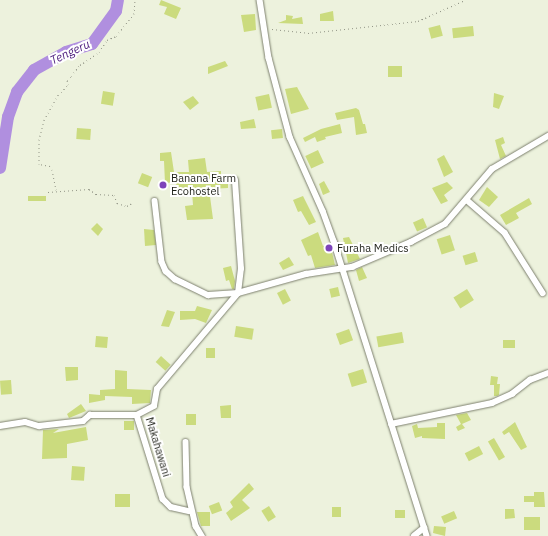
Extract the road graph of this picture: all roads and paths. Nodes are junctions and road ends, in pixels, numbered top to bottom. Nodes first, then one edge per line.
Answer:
1 (135, 0) edge
2 (260, 0) edge
3 (465, 0) edge
4 (264, 28) junction
5 (548, 136) edge
6 (235, 180) dead end
7 (56, 190) junction
8 (48, 192) dead end
9 (467, 200) junction
10 (155, 201) dead end
11 (132, 203) dead end
12 (342, 270) junction
13 (238, 293) junction
14 (543, 293) dead end
15 (548, 373) edge
16 (137, 415) junction
17 (391, 424) junction
18 (0, 426) edge
19 (186, 442) dead end
20 (189, 511) dead end
21 (424, 528) junction
22 (202, 536) edge
23 (414, 536) edge
24 (427, 536) edge

1 - 7 path
2 - 4 street
3 - 4 path
4 - 12 street
5 - 9 street
6 - 13 street
7 - 8 path
7 - 11 path
9 - 12 street
9 - 14 street
10 - 13 street
12 - 13 street
12 - 17 street
13 - 16 street
15 - 17 street
16 - 18 street, Makahawani
16 - 20 street, Makahawani
17 - 21 street
19 - 22 street
21 - 23 street
21 - 24 street

